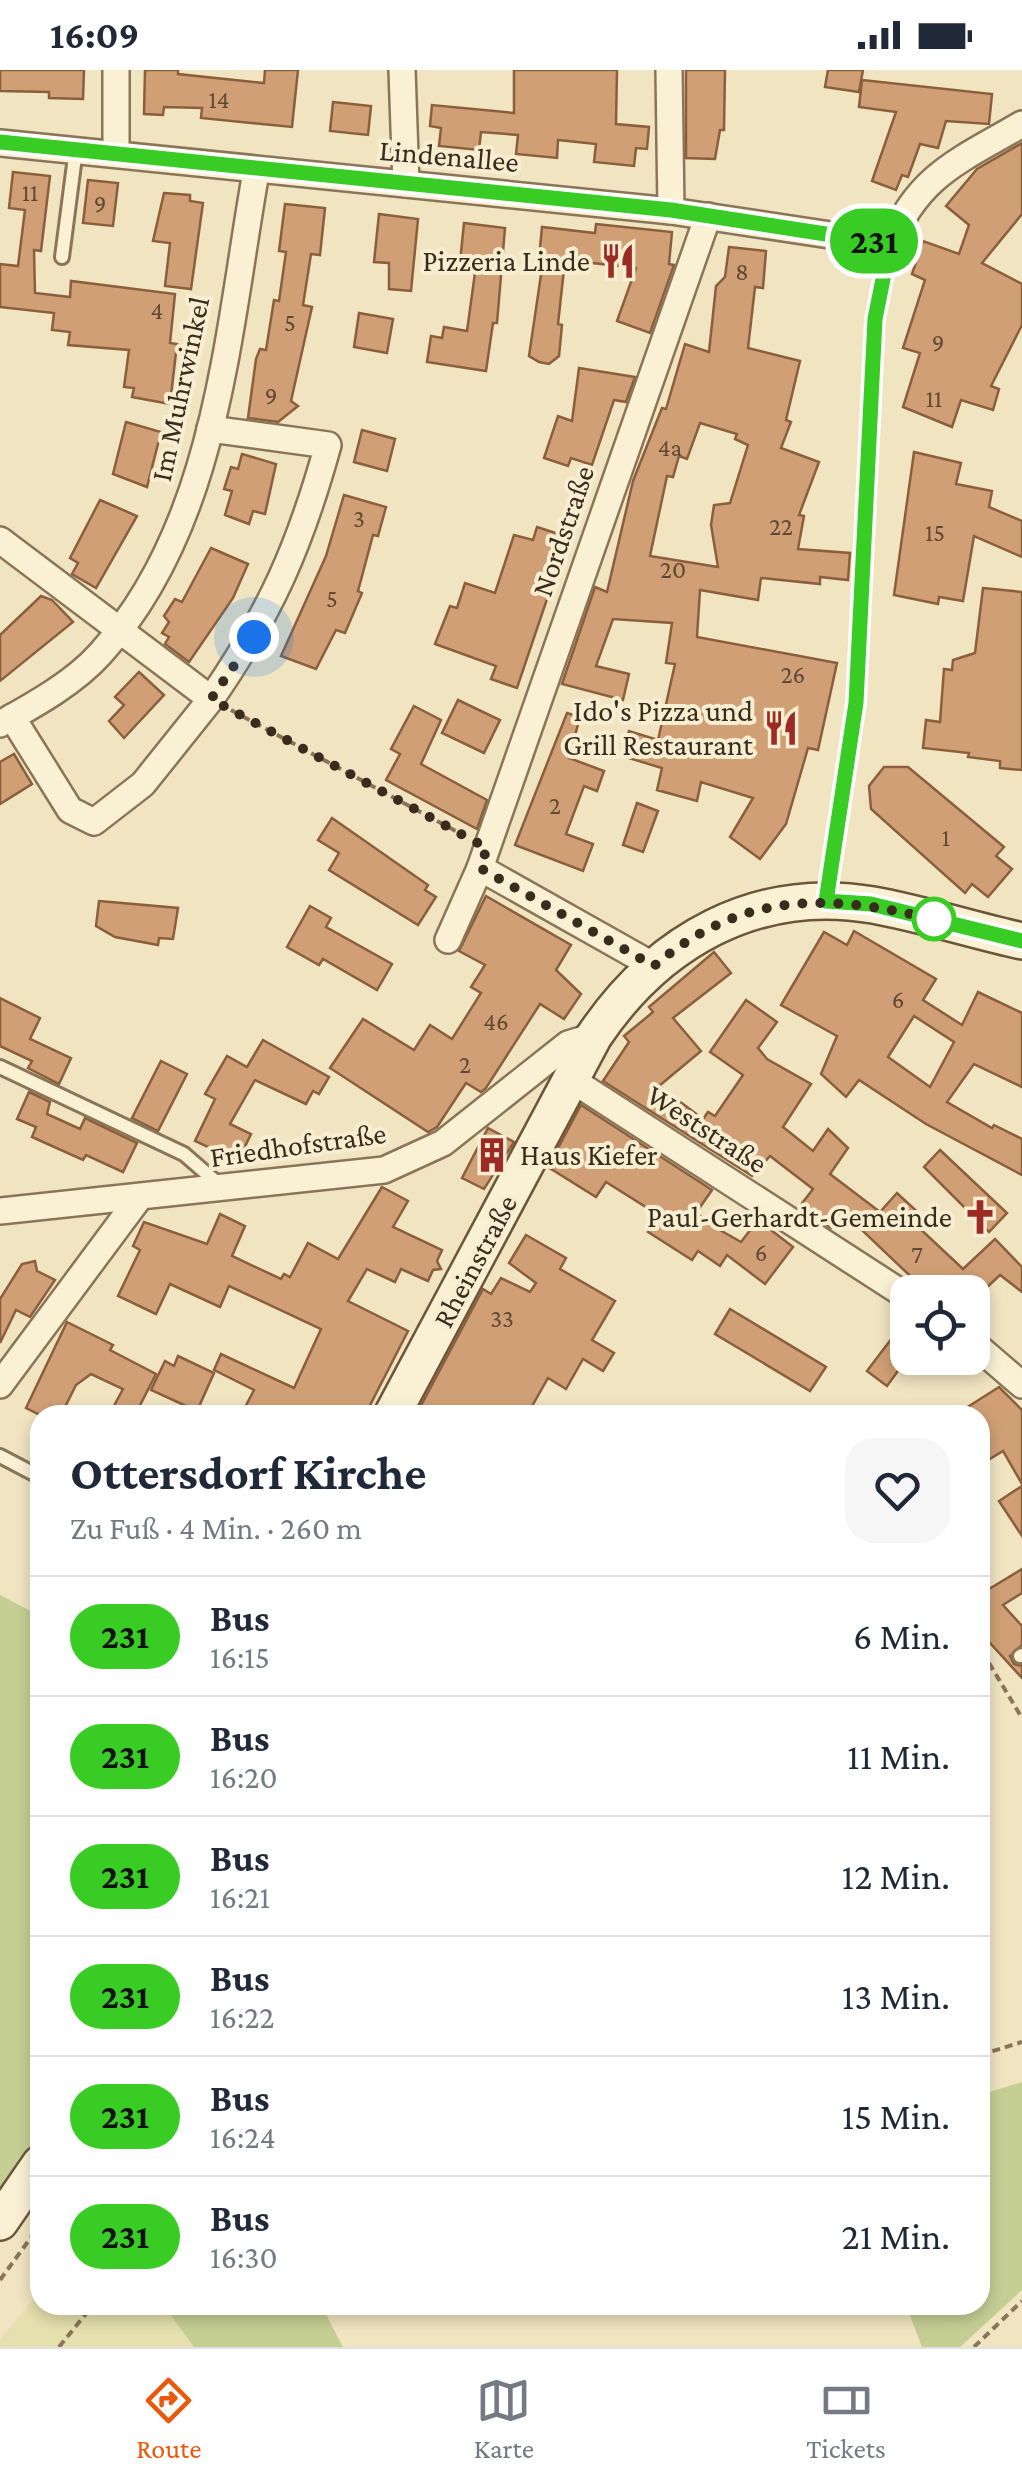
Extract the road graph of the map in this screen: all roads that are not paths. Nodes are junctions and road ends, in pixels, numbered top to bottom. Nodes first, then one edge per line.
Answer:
1 (116, 70) edge
2 (402, 70) edge
3 (669, 70) edge
4 (1022, 124) edge
5 (0, 142) edge
6 (76, 149) junction
7 (116, 152) junction
8 (256, 172) junction
9 (406, 184) junction
10 (671, 210) junction
11 (708, 216) junction
12 (62, 258) dead end
13 (210, 429) junction
14 (0, 540) edge
15 (119, 631) junction
16 (211, 699) junction
17 (6, 720) edge
18 (483, 858) junction
19 (448, 940) dead end
20 (1022, 940) edge
21 (654, 966) junction
22 (594, 1036) junction
23 (0, 1066) edge
24 (564, 1095) junction
25 (506, 1096) junction
26 (224, 1189) junction
27 (140, 1198) junction
28 (0, 1211) edge
29 (890, 1286) edge
30 (990, 1357) edge
31 (1022, 1384) edge
32 (0, 1385) edge
33 (397, 1405) edge
34 (0, 1456) edge
35 (30, 1472) edge
36 (30, 2178) edge
37 (0, 2222) edge

1 - 7 street
2 - 9 street
3 - 10 street
4 - 11 street, Lindenallee
5 - 6 street, Lindenallee
6 - 7 street, Lindenallee
6 - 12 lane
7 - 8 street, Lindenallee
8 - 9 street, Lindenallee
8 - 13 street, Im Muhrwinkel
9 - 10 street, Lindenallee
10 - 11 street, Lindenallee
11 - 18 street, Nordstraße
13 - 15 street, Im Muhrwinkel
13 - 16 street
14 - 15 street
15 - 16 street
15 - 17 street, Im Muhrwinkel
16 - 17 street
18 - 19 street, Nordstraße
18 - 21 street
20 - 21 main road, Rheinstraße
21 - 22 main road, Rheinstraße
22 - 24 main road, Rheinstraße
22 - 25 street, Friedhofstraße
23 - 26 lane
24 - 25 street
24 - 29 street, Weststraße
24 - 33 main road, Rheinstraße
25 - 26 street, Friedhofstraße
26 - 27 street, Friedhofstraße
27 - 28 street, Friedhofstraße
27 - 32 street
30 - 31 street
34 - 35 lane
36 - 37 main road

